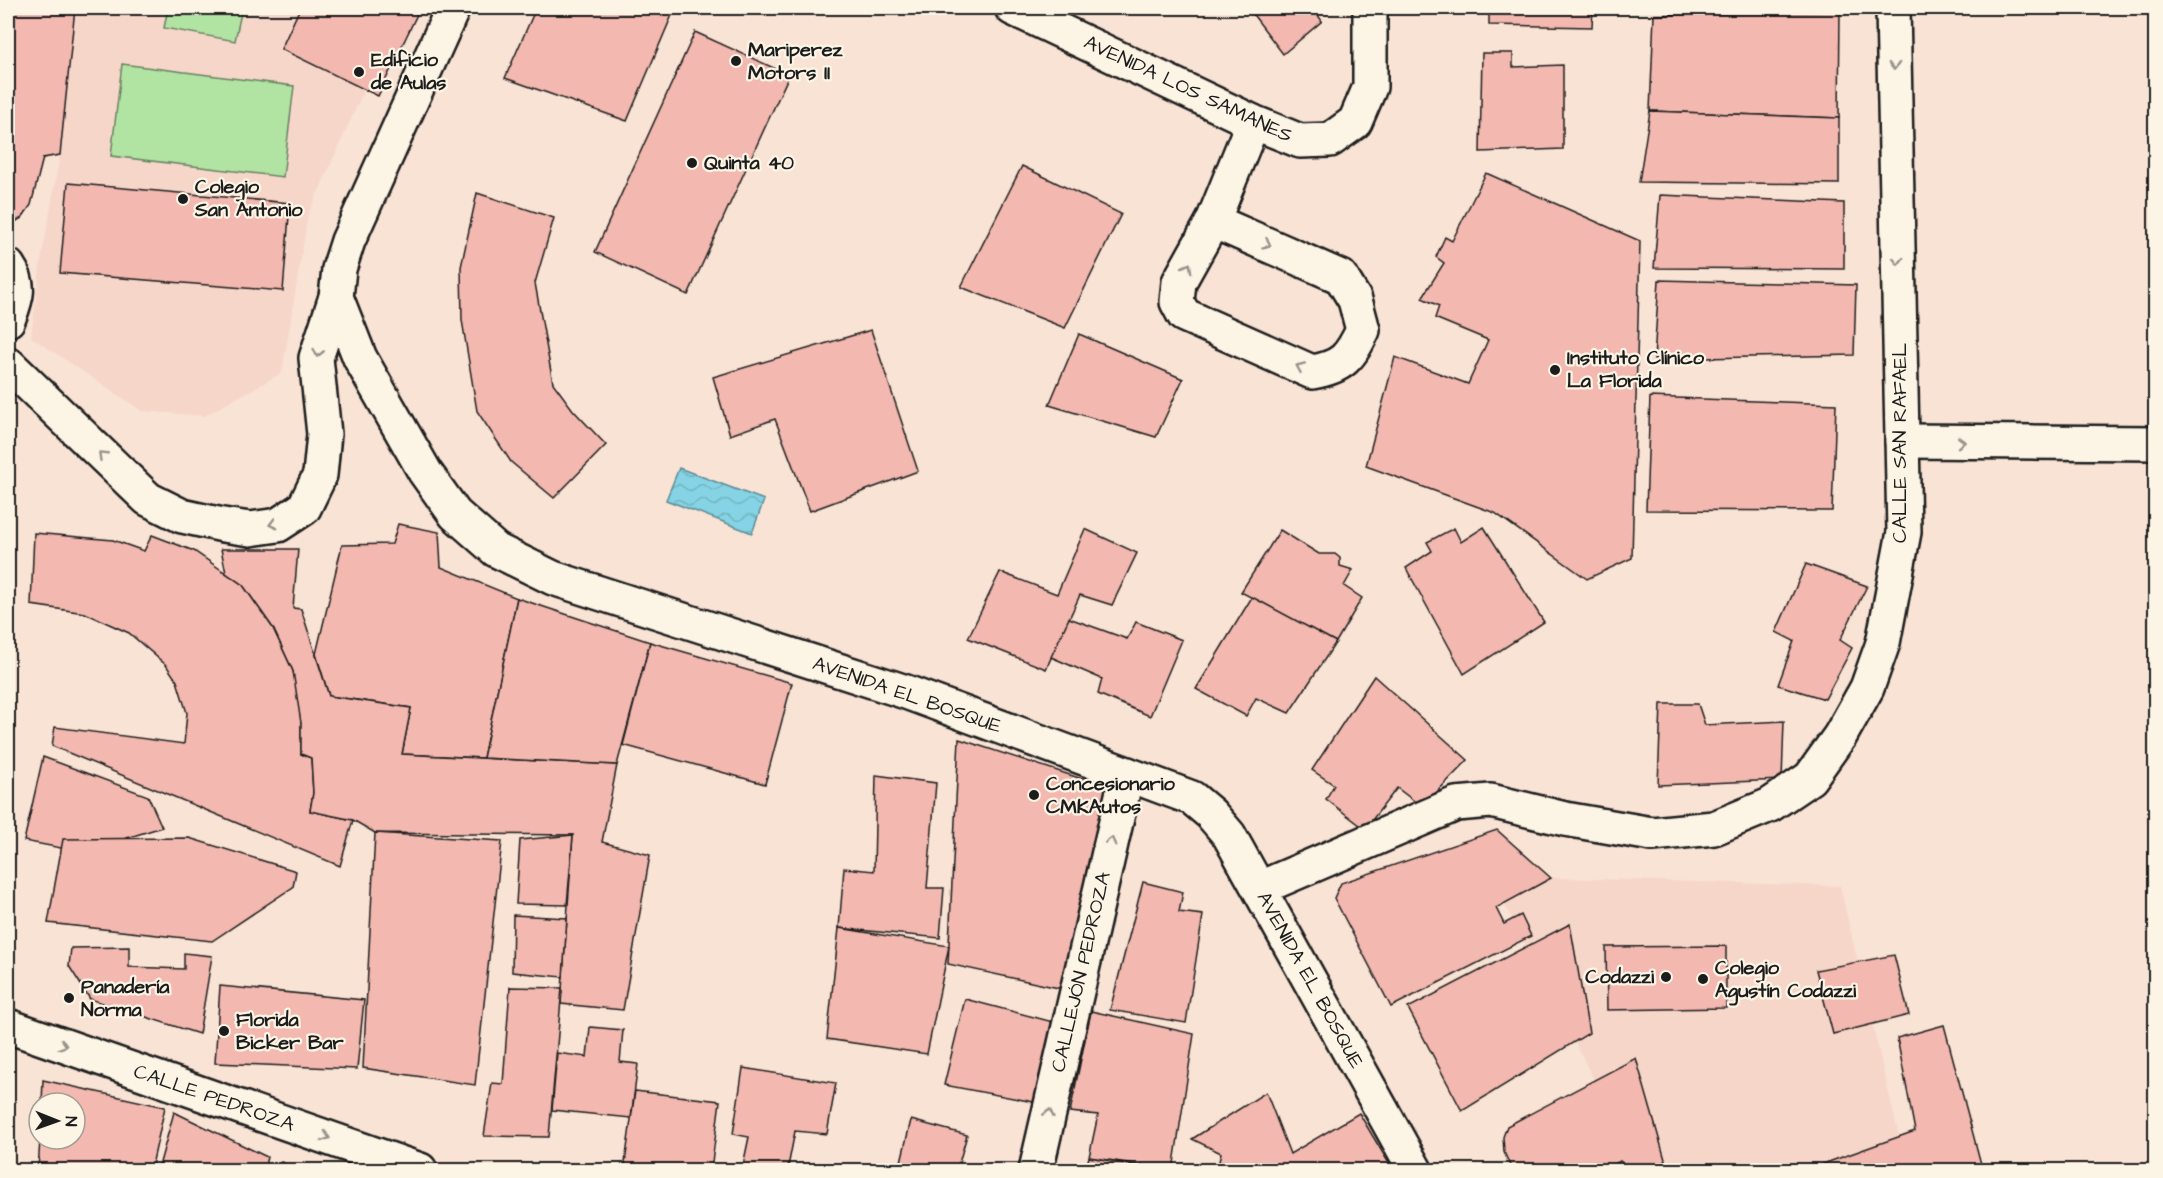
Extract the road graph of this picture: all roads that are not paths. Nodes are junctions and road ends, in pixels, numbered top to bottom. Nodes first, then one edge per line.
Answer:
1 (453, 8) edge
2 (1012, 8) edge
3 (1370, 8) edge
4 (1893, 8) edge
5 (1253, 122) junction
6 (1213, 221) junction
7 (8, 266) edge
8 (336, 297) junction
9 (8, 320) edge
10 (8, 364) edge
11 (1902, 441) junction
12 (2156, 443) edge
13 (1127, 774) junction
14 (1260, 888) junction
15 (8, 1026) edge
16 (420, 1170) edge
17 (1036, 1170) edge
18 (1415, 1170) edge

1 - 8 street
2 - 5 street, AVENIDA LOS SAMANES
3 - 5 street, AVENIDA LOS SAMANES
4 -> 11 street, CALLE SAN RAFAEL
5 - 6 street
6 -> 6 street
7 - 9 street
8 -> 10 street
8 - 13 street, AVENIDA EL BOSQUE
11 -> 12 street
11 - 14 street, CALLE SAN RAFAEL
13 - 14 street, AVENIDA EL BOSQUE
17 -> 13 street, CALLEJÓN PEDROZA
14 - 18 street, AVENIDA EL BOSQUE
15 -> 16 street, CALLE PEDROZA

